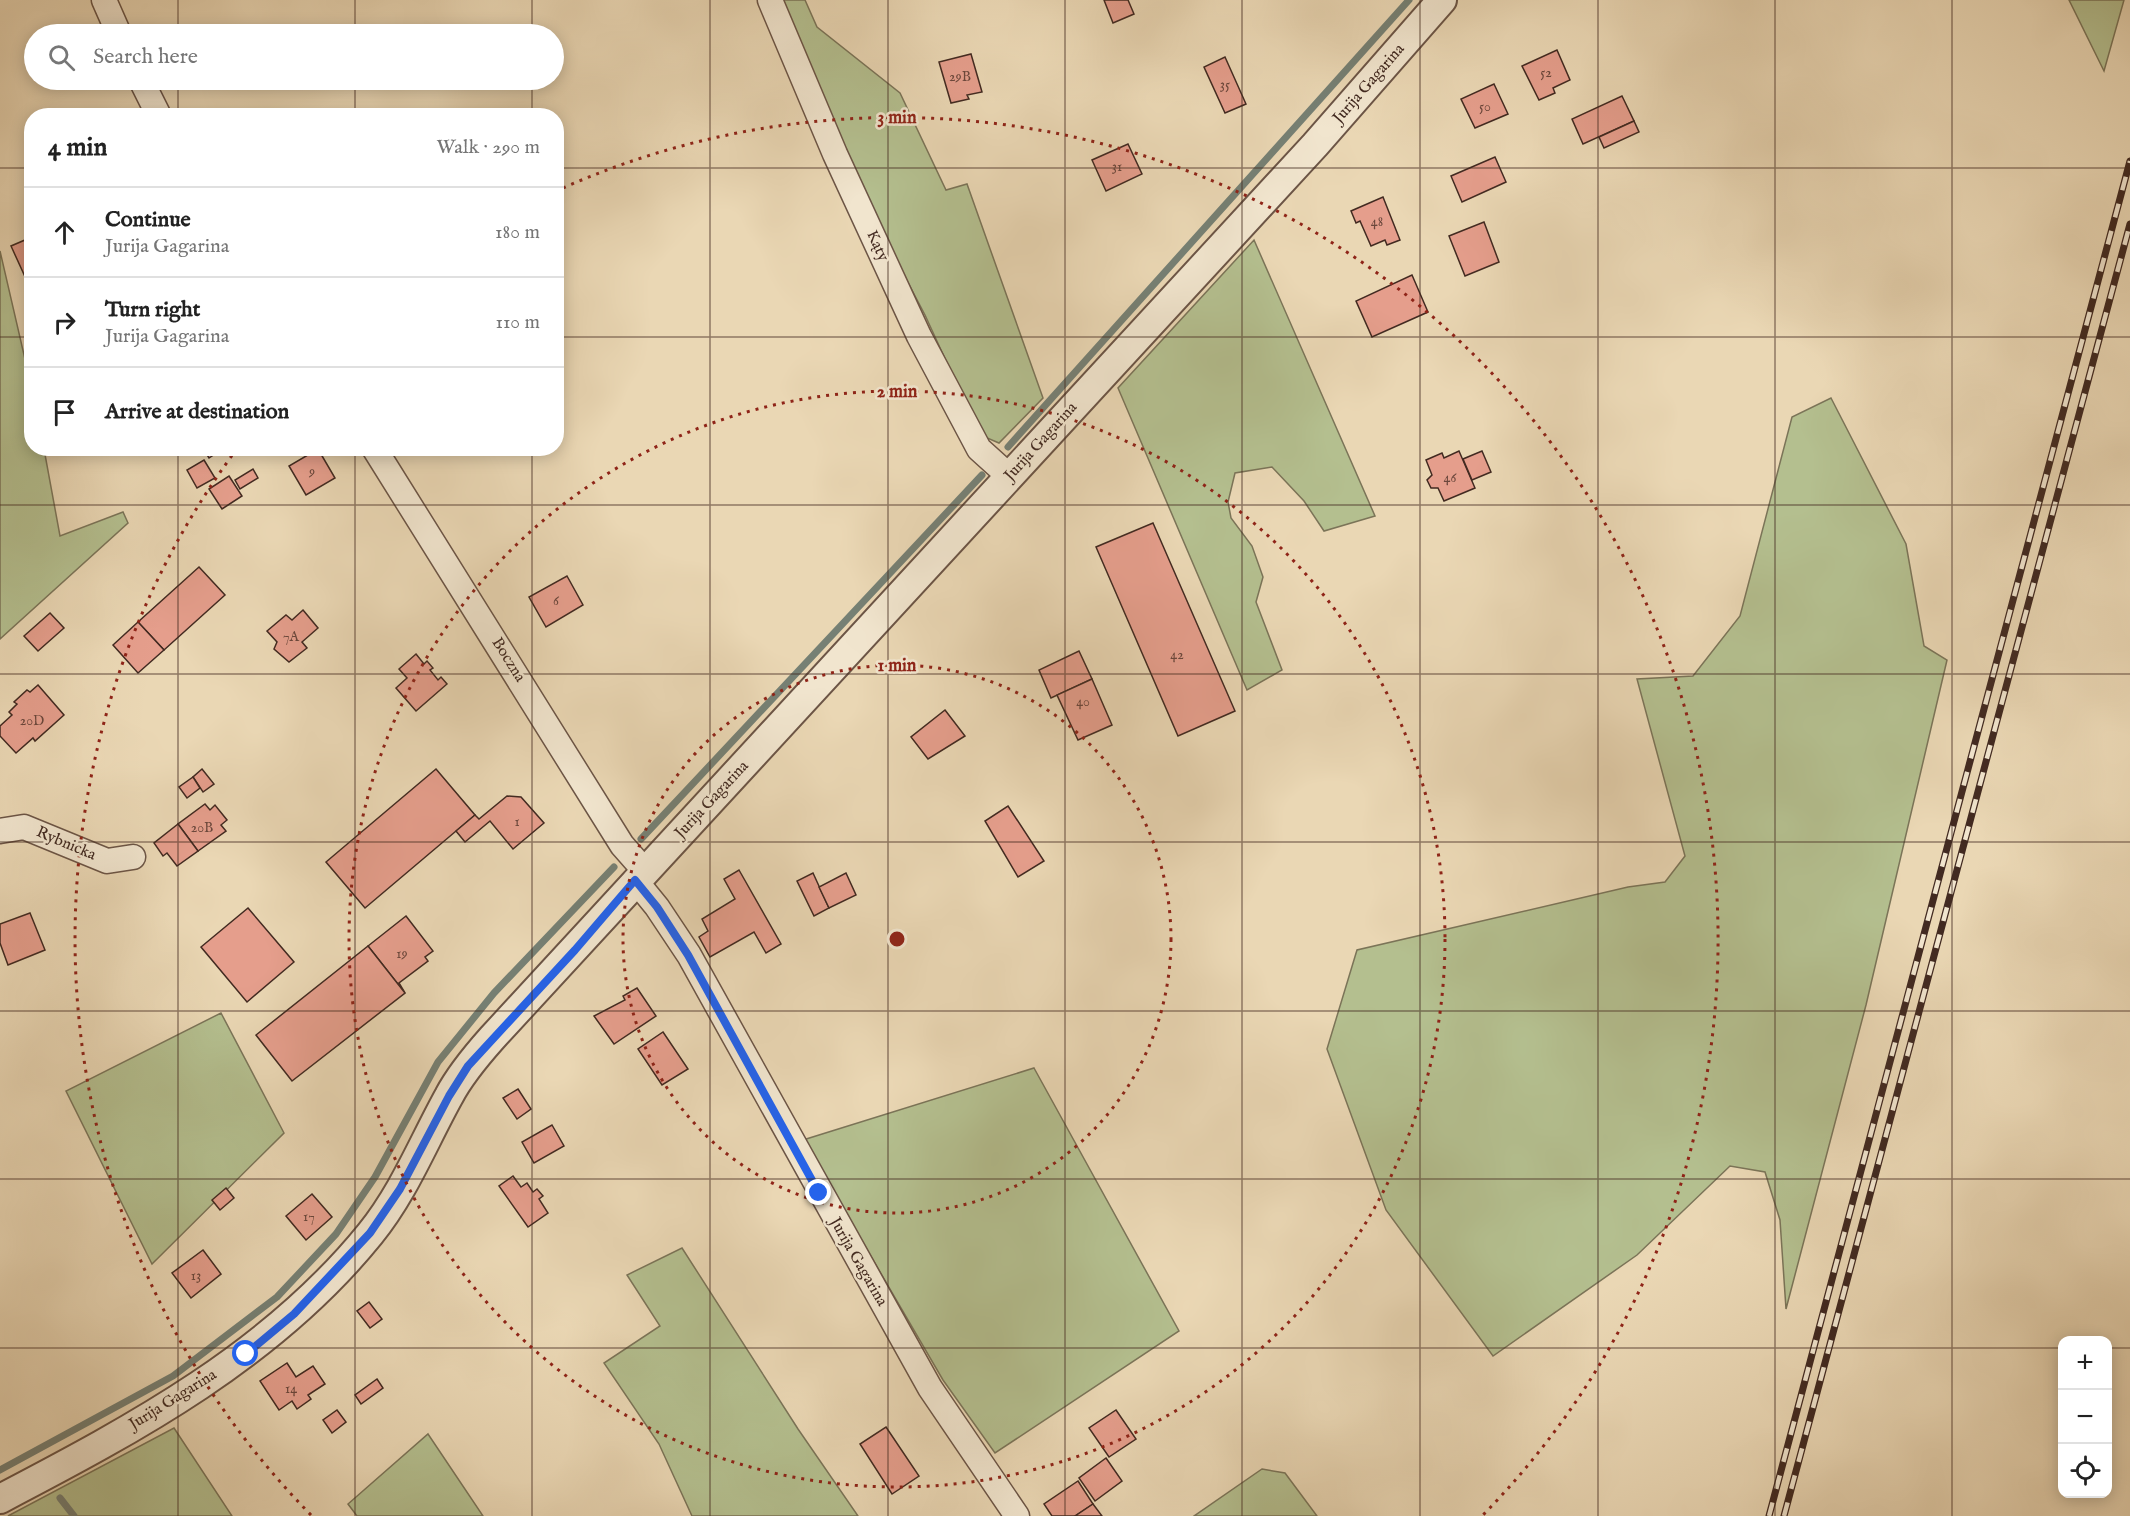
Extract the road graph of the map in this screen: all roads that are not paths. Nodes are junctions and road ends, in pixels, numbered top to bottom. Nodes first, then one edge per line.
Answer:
1 (104, 0) edge
2 (770, 0) edge
3 (1442, 0) edge
4 (115, 24) edge
5 (146, 90) edge
6 (155, 108) edge
7 (379, 456) edge
8 (1010, 477) junction
9 (0, 831) edge
10 (133, 857) dead end
11 (639, 875) junction
12 (0, 1499) edge
13 (1017, 1516) edge

1 - 4 street
2 - 8 street, Kąty
3 - 8 street, Jurija Gagarina
5 - 6 street
7 - 11 street, Boczna
8 - 11 street, Jurija Gagarina
9 - 10 street, Rybnicka
11 - 12 street, Jurija Gagarina
11 - 13 street, Jurija Gagarina

